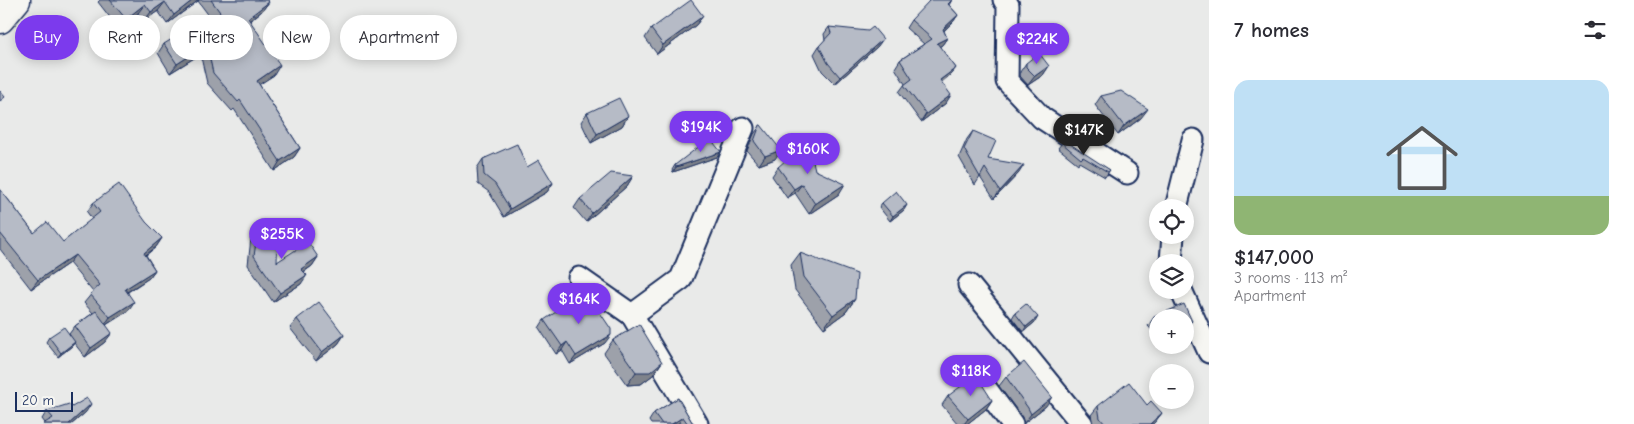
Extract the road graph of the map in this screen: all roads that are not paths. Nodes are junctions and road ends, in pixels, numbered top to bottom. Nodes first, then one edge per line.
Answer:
1 (16, 0) edge
2 (1004, 0) edge
3 (0, 19) edge
4 (743, 128) dead end
5 (1193, 140) dead end
6 (1127, 174) dead end
7 (1178, 199) edge
8 (579, 278) dead end
9 (969, 284) dead end
10 (1185, 299) edge
11 (632, 315) junction
12 (1209, 352) edge
13 (984, 386) edge
14 (697, 424) edge
15 (1012, 424) edge
16 (1082, 424) edge

1 - 3 main road
2 - 6 street
4 - 11 street
5 - 7 street
8 - 11 street
9 - 16 street
10 - 12 street
11 - 14 street
13 - 15 street

